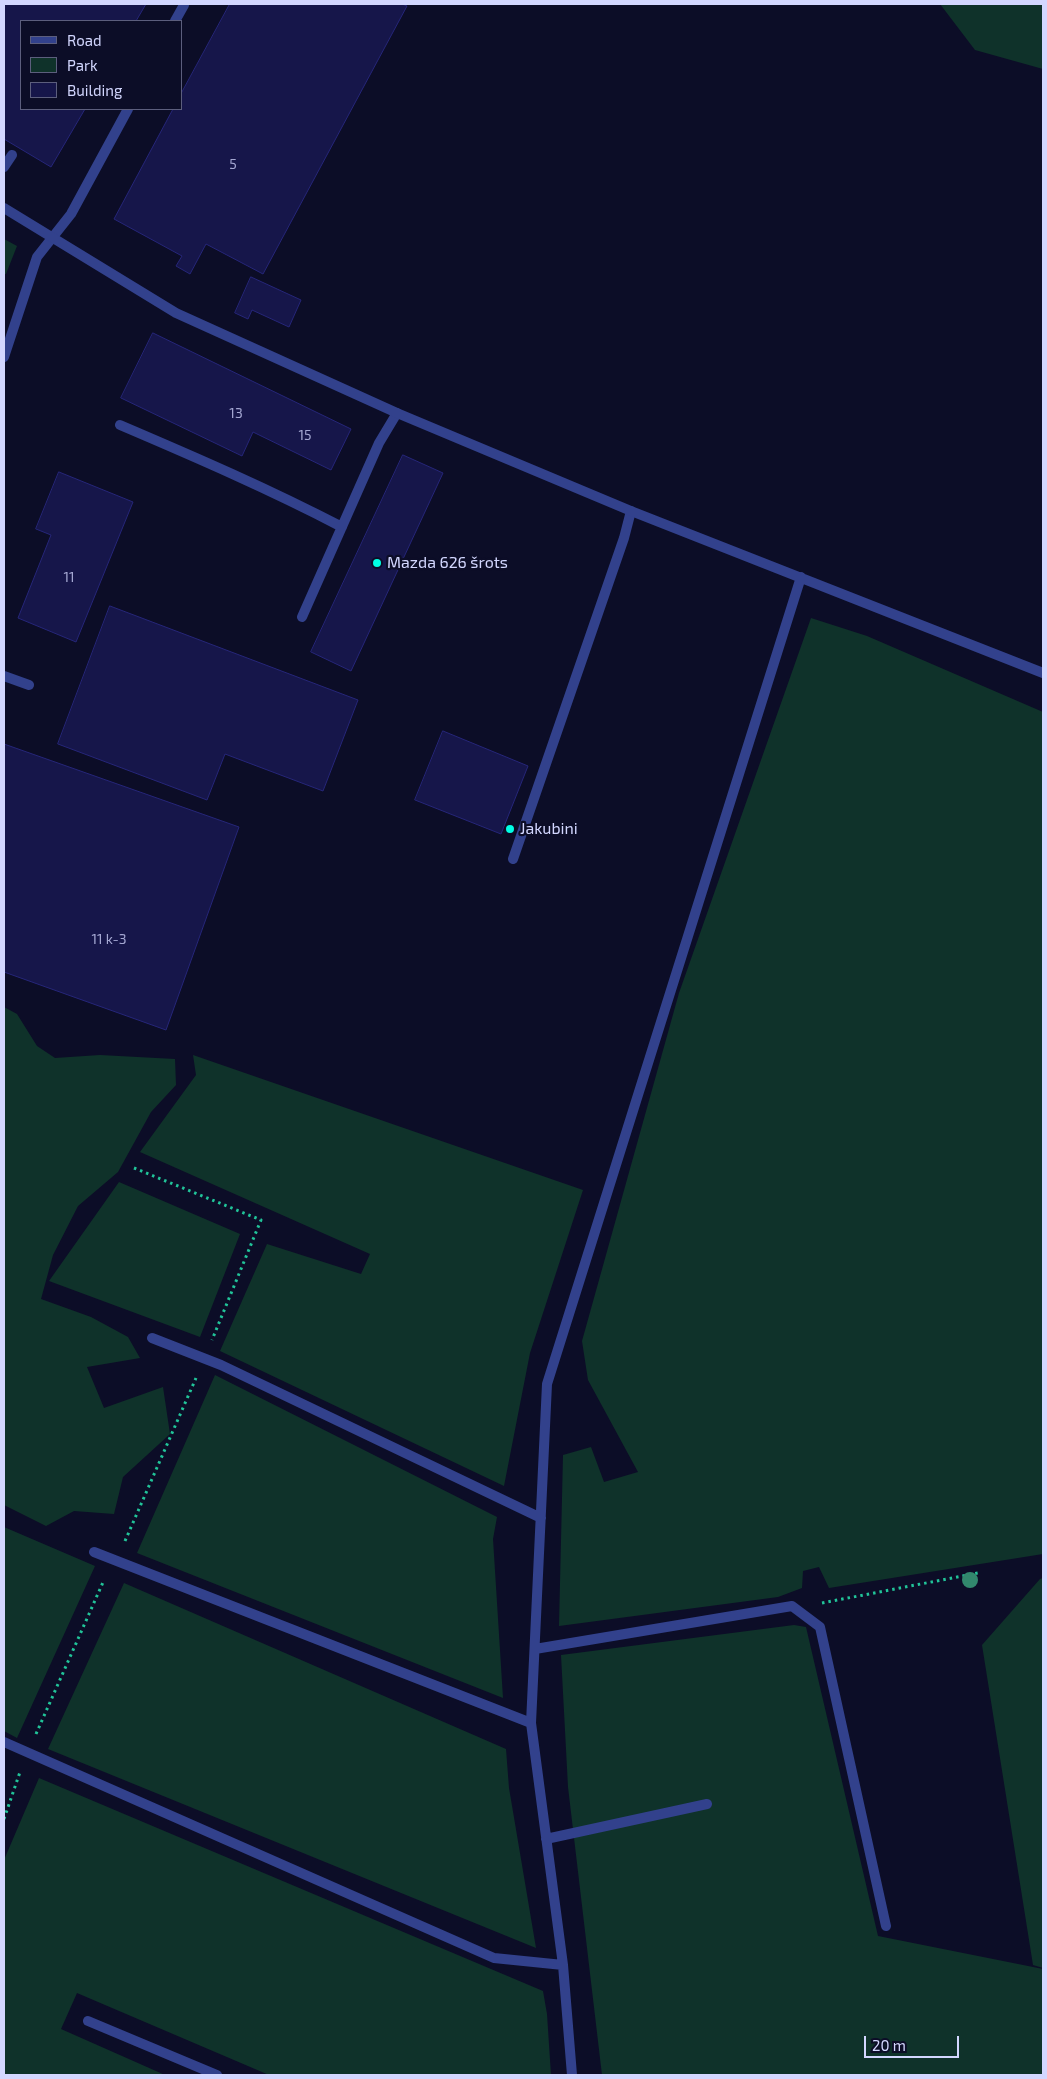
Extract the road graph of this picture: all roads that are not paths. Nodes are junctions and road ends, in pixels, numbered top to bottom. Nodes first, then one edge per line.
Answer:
1 (184, 5) edge
2 (176, 20) edge
3 (127, 110) edge
4 (12, 155) dead end
5 (4, 167) edge
6 (4, 208) edge
7 (52, 236) junction
8 (4, 357) edge
9 (397, 413) junction
10 (120, 425) dead end
11 (631, 511) junction
12 (342, 527) junction
13 (801, 576) junction
14 (302, 617) dead end
15 (1043, 673) edge
16 (4, 676) edge
17 (29, 685) dead end
18 (513, 859) dead end
19 (152, 1338) dead end
20 (541, 1518) junction
21 (94, 1552) dead end
22 (535, 1649) junction
23 (531, 1723) junction
24 (4, 1742) edge
25 (707, 1804) dead end
26 (546, 1839) junction
27 (886, 1926) dead end
28 (563, 1965) junction
29 (88, 2021) dead end
30 (217, 2075) edge
31 (572, 2075) edge

1 - 2 street
3 - 7 street
4 - 5 street
6 - 7 street
7 - 8 street
7 - 9 street
9 - 11 street
9 - 12 street
10 - 12 street
11 - 13 street
11 - 18 street
12 - 14 street
13 - 15 street
13 - 20 street
16 - 17 street
19 - 20 street
20 - 22 street
21 - 23 street
22 - 23 street
22 - 27 street
23 - 26 street
24 - 28 street
25 - 26 street
26 - 28 street
28 - 31 street
29 - 30 street

